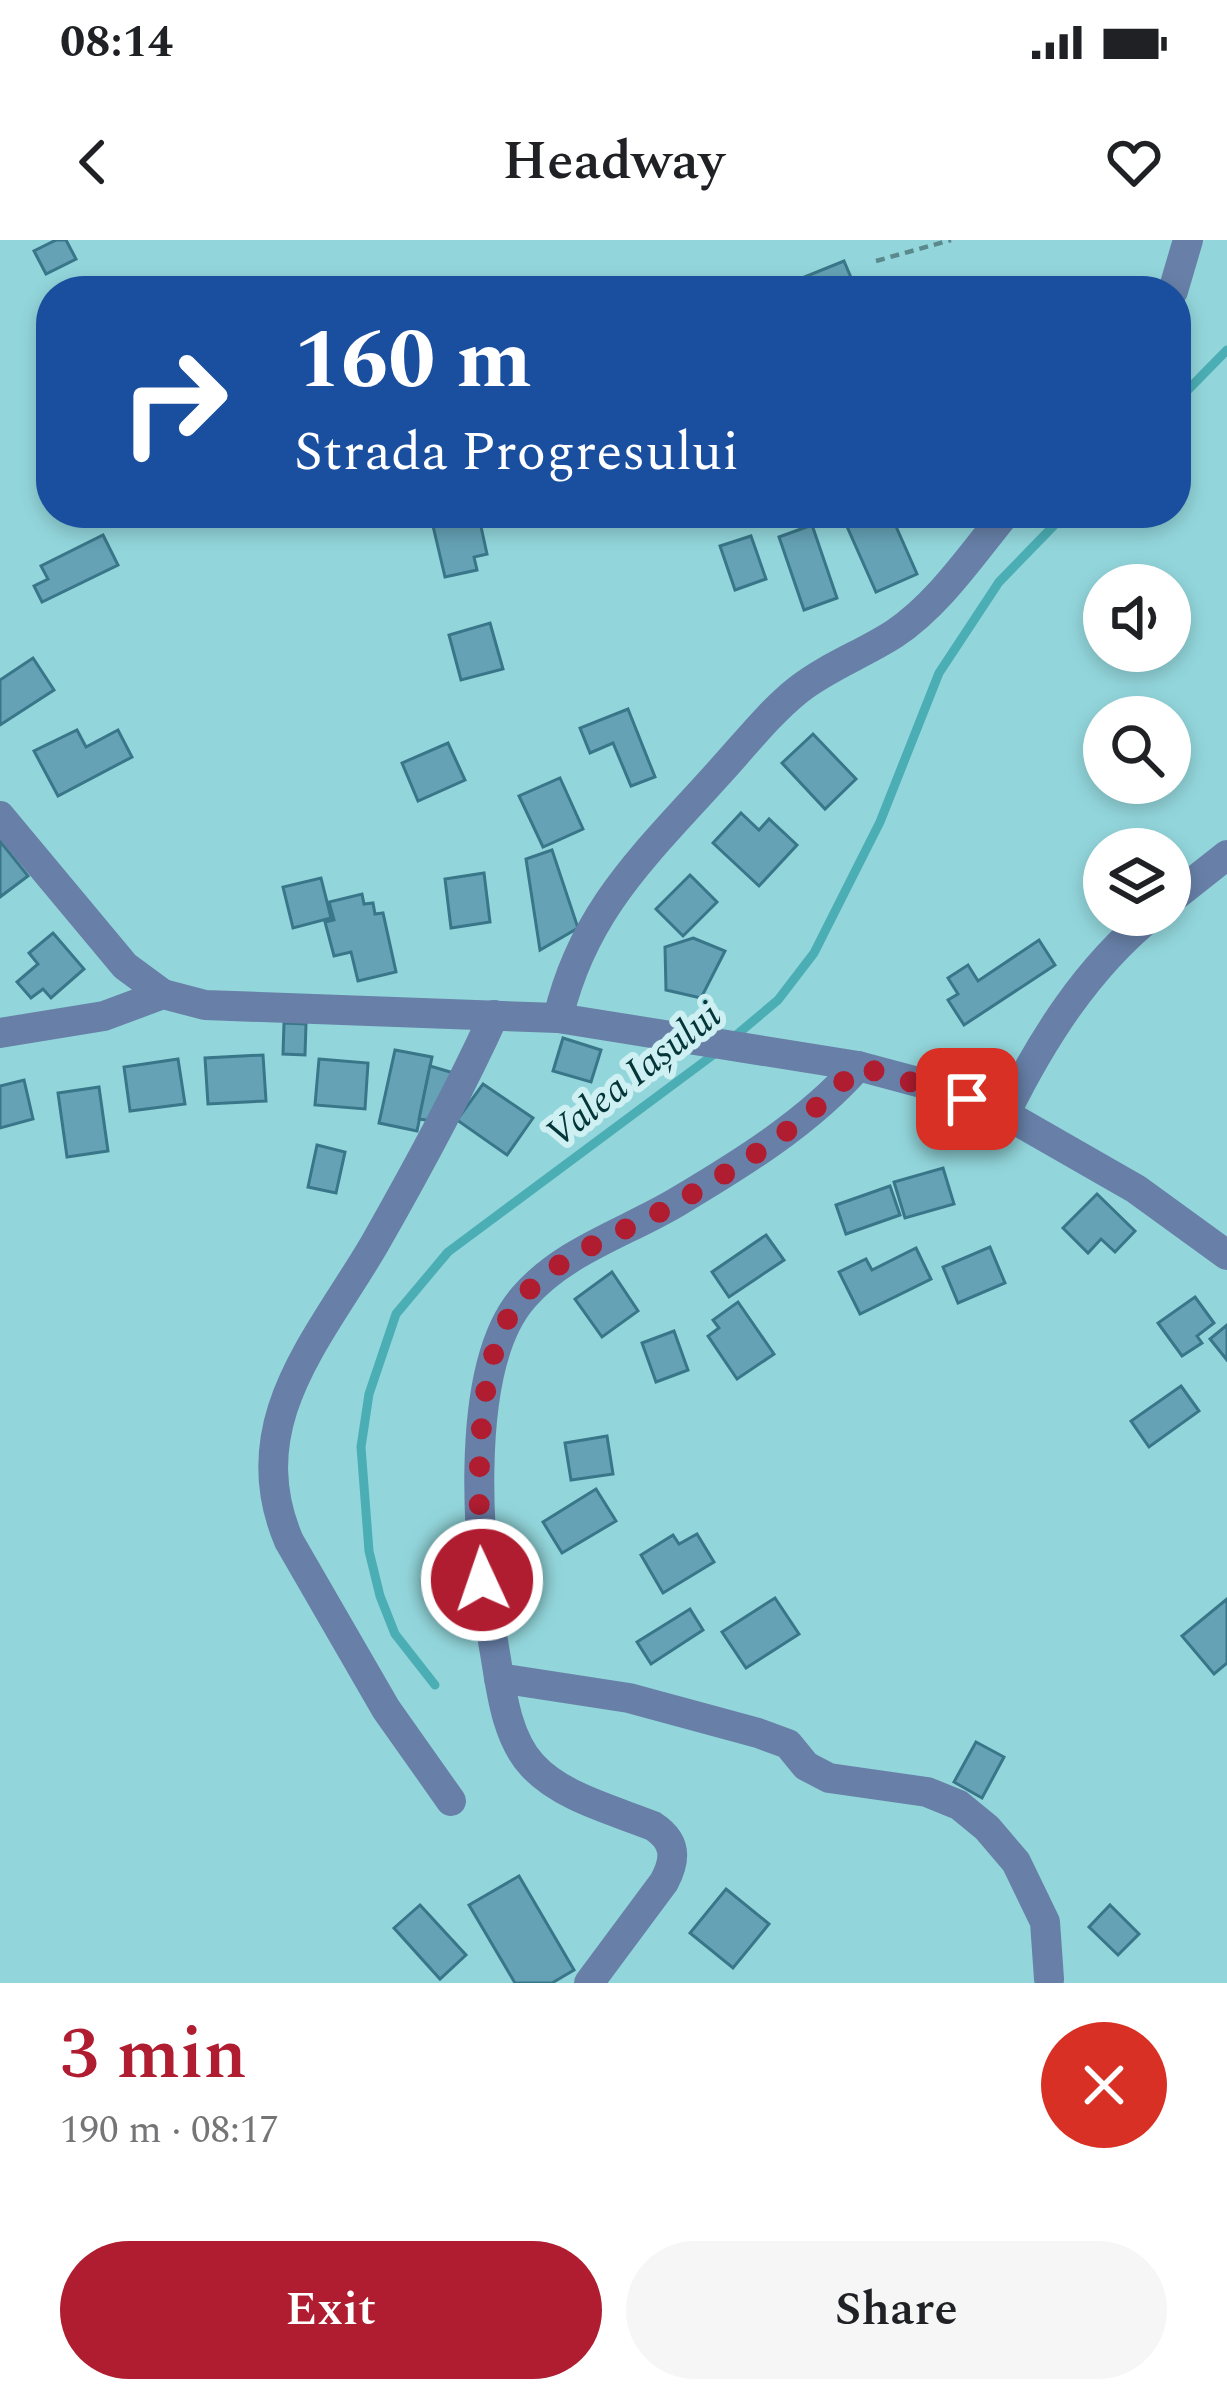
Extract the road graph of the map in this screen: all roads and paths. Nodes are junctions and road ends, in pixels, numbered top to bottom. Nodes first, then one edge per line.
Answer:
1 (951, 240) edge
2 (1188, 240) edge
3 (876, 261) dead end
4 (1177, 276) edge
5 (994, 528) edge
6 (0, 816) edge
7 (1227, 855) edge
8 (1191, 883) edge
9 (1125, 936) edge
10 (163, 994) junction
11 (494, 1015) junction
12 (558, 1018) junction
13 (0, 1033) edge
14 (858, 1066) junction
15 (1005, 1114) junction
16 (1227, 1255) edge
17 (500, 1678) junction
18 (451, 1801) dead end
19 (1049, 1979) dead end
20 (589, 1983) edge

1 - 3 path
2 - 4 street
5 - 12 street
6 - 10 street
7 - 8 street
9 - 15 street
10 - 11 street
10 - 13 street
11 - 12 street
11 - 18 street
12 - 14 street
14 - 15 street
14 - 17 street
15 - 16 street
17 - 19 street
17 - 20 street

